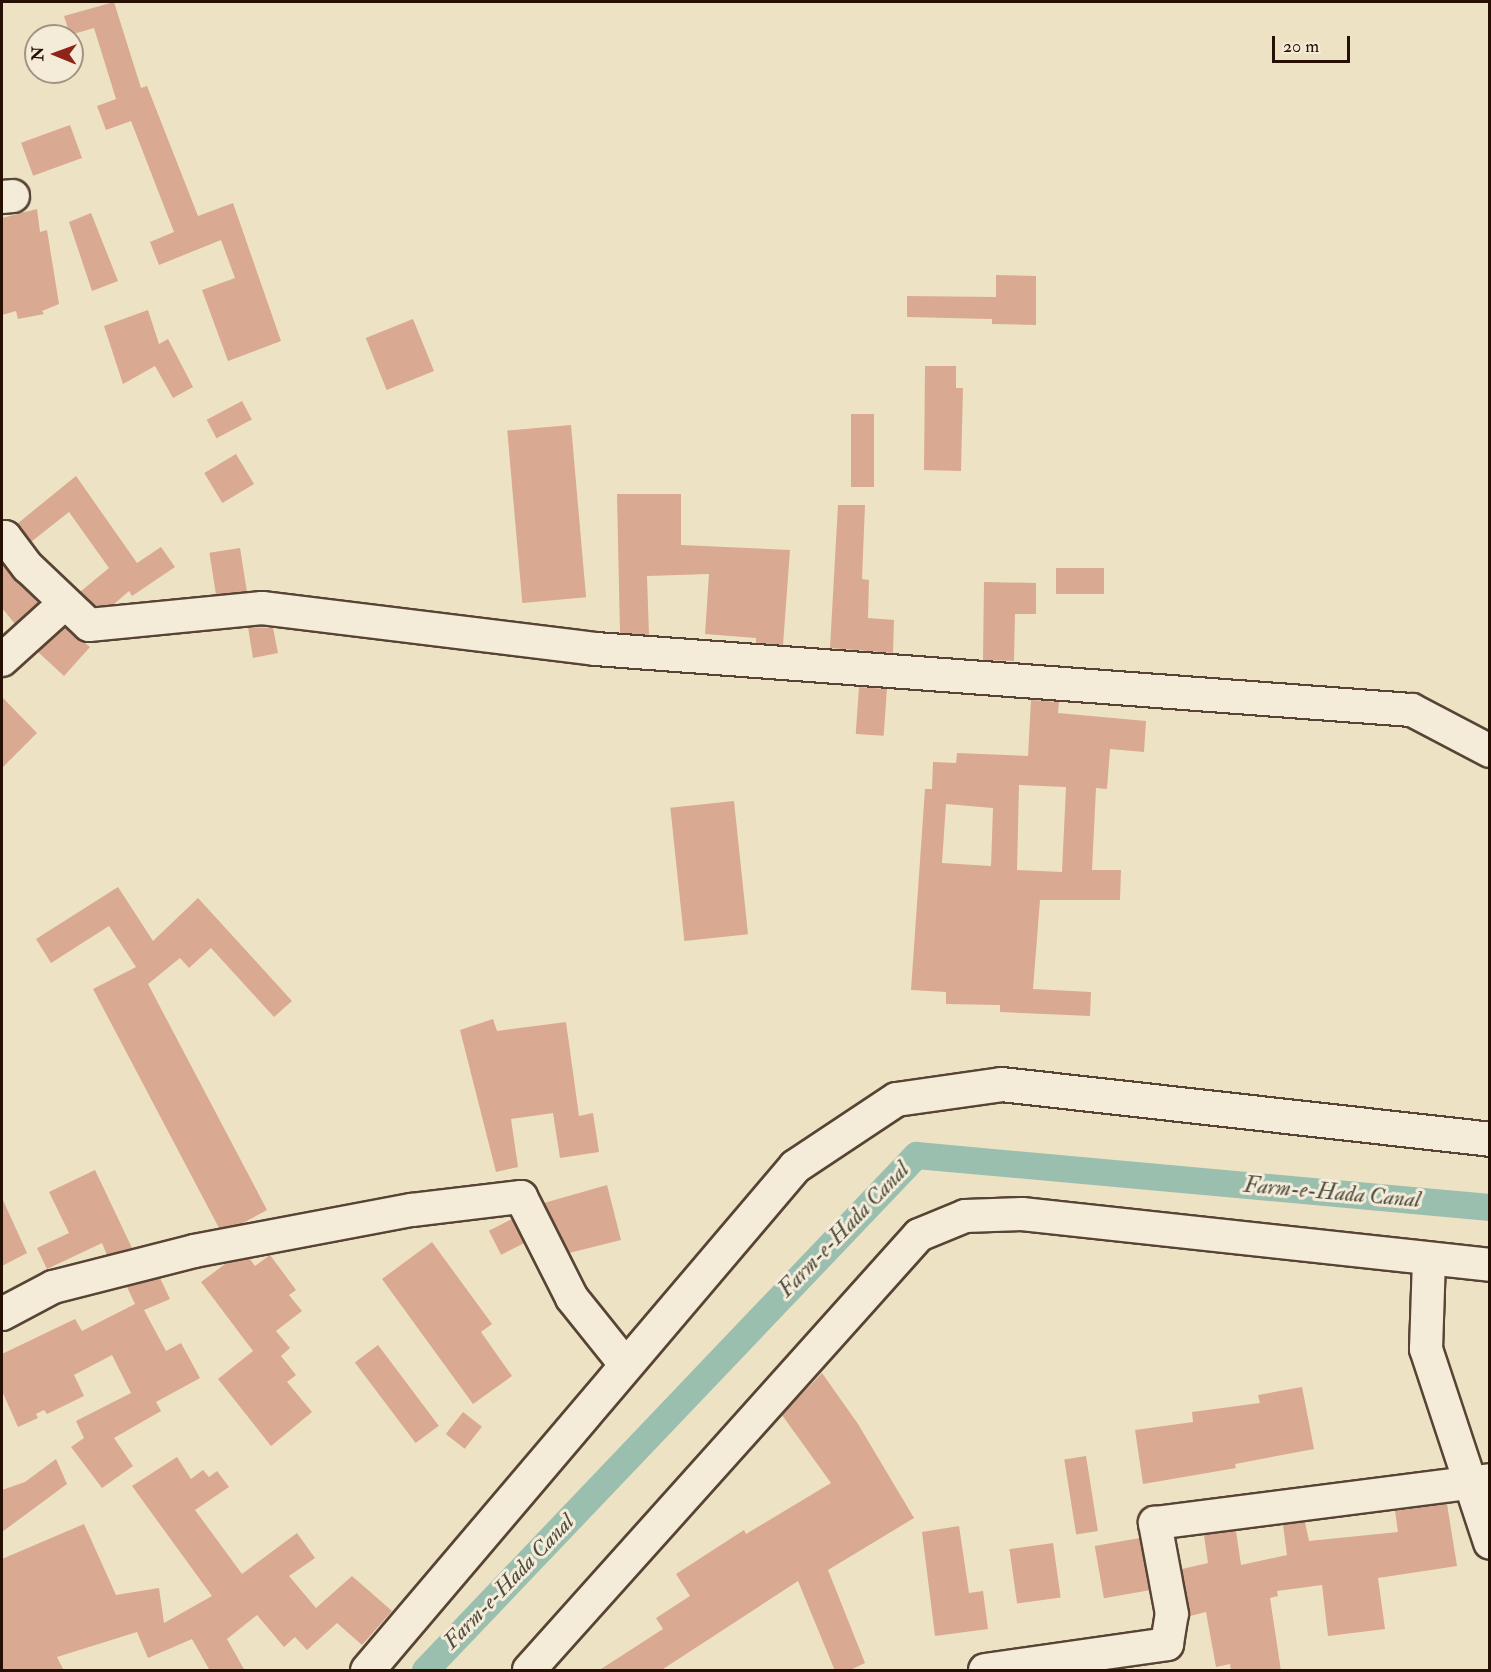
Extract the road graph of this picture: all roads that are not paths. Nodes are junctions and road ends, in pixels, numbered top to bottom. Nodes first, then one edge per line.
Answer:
1 (2, 538) edge
2 (64, 604) junction
3 (2, 660) edge
4 (1490, 751) edge
5 (1490, 1139) edge
6 (1429, 1260) junction
7 (1490, 1265) edge
8 (2, 1314) edge
9 (624, 1363) junction
10 (1478, 1482) edge
11 (1490, 1542) edge
12 (547, 1664) edge
13 (367, 1671) edge
14 (985, 1671) edge

1 - 2 street
2 - 3 street
2 - 4 street
5 - 9 street
6 - 7 street
6 - 10 street
6 - 12 street
8 - 9 street
9 - 13 street
10 - 11 street
10 - 14 street

